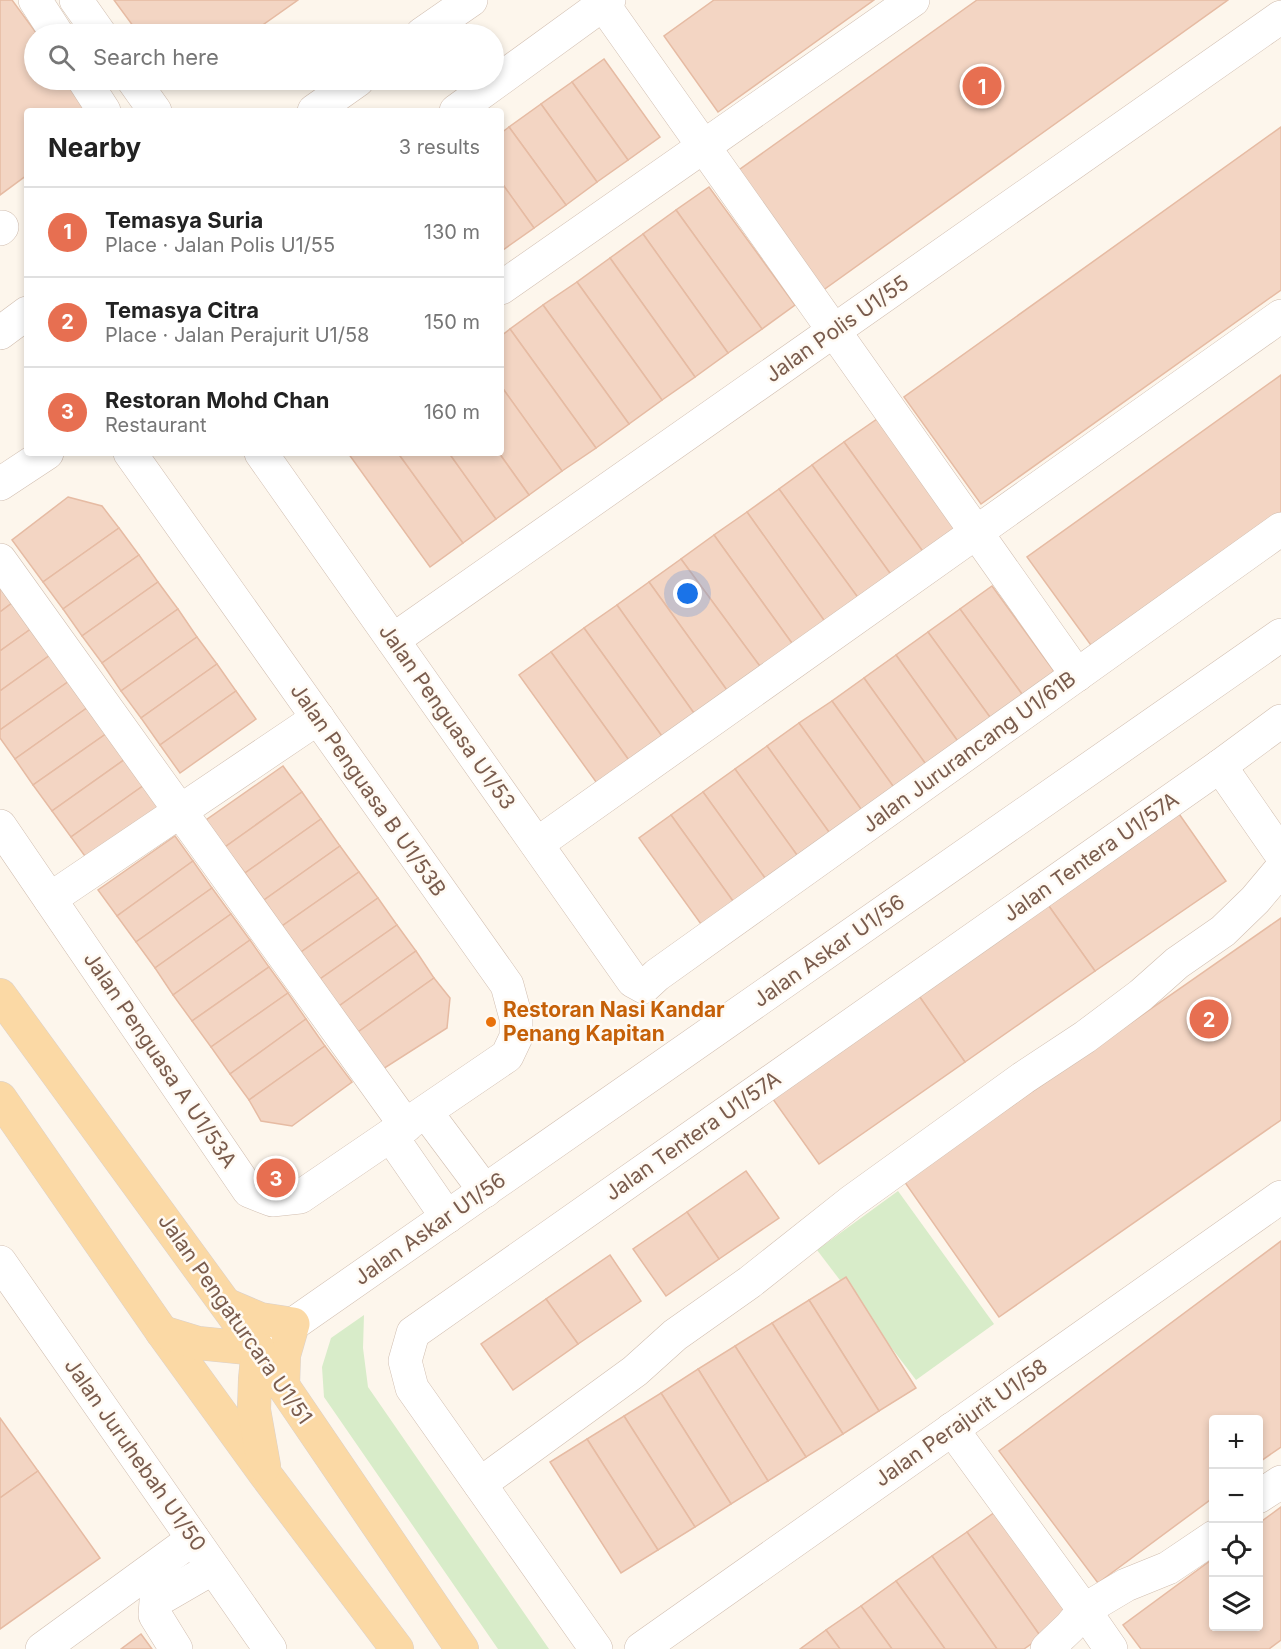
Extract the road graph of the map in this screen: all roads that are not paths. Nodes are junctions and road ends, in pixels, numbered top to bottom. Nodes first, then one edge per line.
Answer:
1 (35, 0) edge
2 (76, 0) edge
3 (912, 0) edge
4 (606, 2) edge
5 (460, 3) edge
6 (1281, 17) edge
7 (51, 24) edge
8 (93, 24) edge
9 (434, 24) edge
10 (504, 76) edge
11 (90, 90) edge
12 (140, 90) edge
13 (344, 90) edge
14 (485, 90) edge
15 (102, 108) edge
16 (153, 108) edge
17 (318, 108) edge
18 (460, 108) edge
19 (704, 146) junction
20 (504, 286) edge
21 (24, 316) edge
22 (1281, 316) edge
23 (834, 331) junction
24 (0, 333) edge
25 (42, 456) edge
26 (132, 456) edge
27 (264, 456) edge
28 (0, 484) edge
29 (1281, 529) edge
30 (976, 532) junction
31 (0, 560) edge
32 (1281, 635) edge
33 (393, 640) junction
34 (1077, 675) junction
35 (318, 718) junction
36 (1281, 721) edge
37 (1220, 766) junction
38 (181, 811) junction
39 (0, 826) edge
40 (537, 844) junction
41 (1281, 854) edge
42 (1281, 869) edge
43 (50, 899) junction
44 (645, 978) joint
45 (0, 994) edge
46 (0, 1098) edge
47 (407, 1124) junction
48 (485, 1191) junction
49 (1281, 1197) edge
50 (447, 1217) junction
51 (4, 1274) edge
52 (227, 1305) junction
53 (294, 1324) junction
54 (162, 1332) junction
55 (258, 1349) junction
56 (283, 1386) junction
57 (952, 1429) junction
58 (265, 1474) junction
59 (1281, 1482) edge
60 (480, 1484) junction
61 (1263, 1494) edge
62 (193, 1539) junction
63 (1209, 1540) edge
64 (213, 1568) junction
65 (1084, 1610) junction
66 (42, 1649) edge
67 (176, 1649) edge
68 (270, 1649) edge
69 (397, 1649) edge
70 (462, 1649) edge
71 (596, 1649) edge
72 (641, 1649) edge
73 (1047, 1649) edge
74 (1111, 1649) edge

1 - 7 street
2 - 8 street
3 - 19 street
4 - 10 street
4 - 19 street
5 - 9 street
6 - 23 street, Jalan Polis U1/55
11 - 15 street
12 - 16 street
13 - 17 street
14 - 18 street
19 - 20 street
19 - 23 street
21 - 24 street
22 - 30 street
23 - 30 street
23 - 33 street, Jalan Polis U1/55
25 - 28 street
26 - 35 street, Jalan Penguasa B U1/53B
27 - 33 street, Jalan Penguasa U1/53
29 - 34 street, Jalan Jururancang U1/61B
30 - 34 street
30 - 40 street
31 - 38 street
32 - 48 street, Jalan Askar U1/56
33 - 40 street, Jalan Penguasa U1/53
34 - 44 street, Jalan Jururancang U1/61B
35 - 38 street
35 - 47 street, Jalan Penguasa B U1/53B
36 - 37 street, Jalan Tentera U1/57A
37 - 41 street
37 - 60 street, Jalan Tentera U1/57A
38 - 43 street
38 - 47 street
39 - 43 street, Jalan Penguasa A U1/53A
40 - 44 street, Jalan Penguasa U1/53
42 - 60 street
43 - 47 street, Jalan Penguasa A U1/53A
45 - 52 main road, Jalan Pengaturcara U1/51
46 - 54 main road
47 - 48 street
47 - 50 street
48 - 50 street, Jalan Askar U1/56
49 - 57 street, Jalan Perajurit U1/58
50 - 53 street, Jalan Askar U1/56
51 - 62 street, Jalan Juruhebah U1/50
52 - 53 main road
52 - 55 main road, Jalan Pengaturcara U1/51
53 - 55 street, Jalan Askar U1/56
53 - 56 main road
54 - 55 main road
54 - 58 main road
55 - 56 main road, Jalan Pengaturcara U1/51
55 - 58 main road
56 - 70 main road, Jalan Pengaturcara U1/51
57 - 65 street
57 - 72 street, Jalan Perajurit U1/58
58 - 69 main road
59 - 61 street
60 - 71 street, Jalan Tentera U1/57A
62 - 64 street, Jalan Juruhebah U1/50
62 - 66 street
63 - 65 street
64 - 67 street
64 - 68 street, Jalan Juruhebah U1/50
65 - 73 street
65 - 74 street

